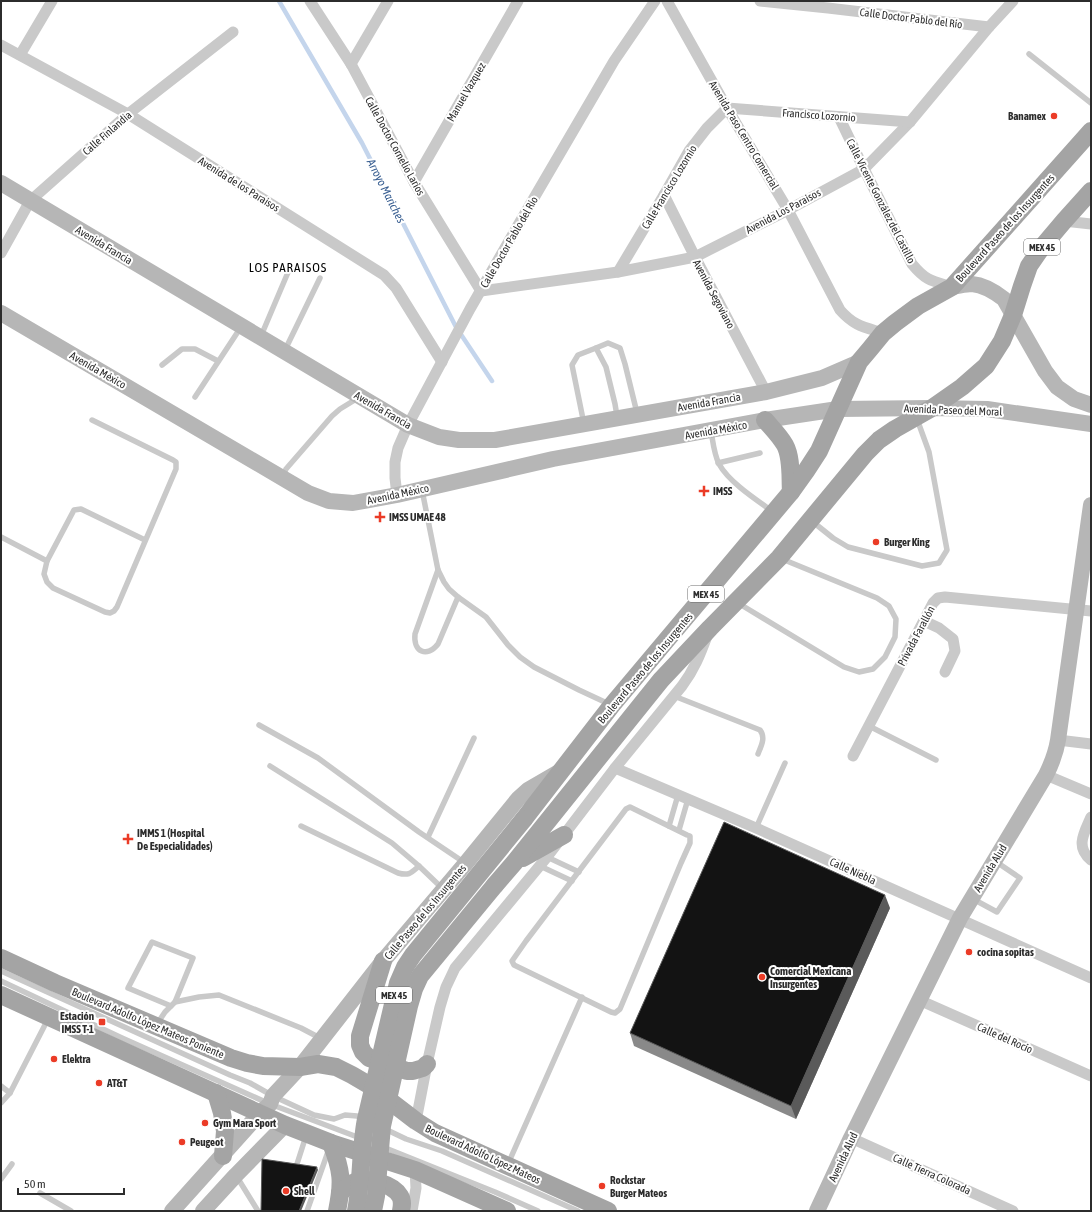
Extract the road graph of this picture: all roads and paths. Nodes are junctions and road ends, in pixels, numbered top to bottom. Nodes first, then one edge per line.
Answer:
1 (52, 1) edge
2 (310, 1) edge
3 (388, 1) edge
4 (518, 1) edge
5 (655, 1) edge
6 (668, 1) edge
7 (760, 1) edge
8 (1014, 1) edge
9 (989, 27) junction
10 (234, 32) dead end
11 (1, 45) edge
12 (1029, 54) dead end
13 (20, 55) junction
14 (351, 64) junction
15 (1091, 103) edge
16 (727, 108) junction
17 (128, 114) junction
18 (839, 117) junction
19 (910, 122) junction
20 (1091, 131) edge
21 (864, 168) junction
22 (414, 182) junction
23 (1, 183) edge
24 (1091, 191) edge
25 (664, 196) junction
26 (30, 201) junction
27 (788, 210) junction
28 (1064, 221) junction
29 (1091, 224) edge
30 (1, 253) edge
31 (694, 257) junction
32 (289, 270) dead end
33 (618, 272) junction
34 (320, 278) dead end
35 (952, 286) junction
36 (481, 291) junction
37 (1, 313) edge
38 (1013, 315) junction
39 (241, 326) junction
40 (883, 334) junction
41 (260, 337) junction
42 (596, 348) junction
43 (284, 352) junction
44 (218, 361) junction
45 (442, 362) junction
46 (859, 362) junction
47 (162, 365) dead end
48 (766, 392) junction
49 (195, 397) dead end
50 (360, 397) junction
51 (1091, 405) edge
52 (932, 408) junction
53 (838, 410) junction
54 (637, 415) junction
55 (916, 417) junction
56 (618, 418) junction
57 (92, 420) dead end
58 (765, 420) junction
59 (584, 424) junction
60 (1091, 424) edge
61 (408, 426) junction
62 (711, 430) junction
63 (760, 453) dead end
64 (718, 463) junction
65 (283, 478) junction
66 (422, 490) junction
67 (791, 492) junction
68 (397, 495) junction
69 (1091, 505) edge
70 (774, 513) junction
71 (810, 520) junction
72 (1, 537) edge
73 (145, 540) junction
74 (779, 558) junction
75 (47, 561) junction
76 (438, 570) junction
77 (458, 598) junction
78 (736, 601) junction
79 (1083, 610) edge
80 (924, 621) junction
81 (710, 628) junction
82 (945, 672) dead end
83 (674, 696) junction
84 (612, 705) junction
85 (259, 725) dead end
86 (869, 726) junction
87 (474, 738) dead end
88 (1058, 740) junction
89 (1091, 744) edge
90 (758, 754) dead end
91 (853, 756) dead end
92 (936, 760) dead end
93 (785, 763) dead end
94 (270, 766) dead end
95 (614, 768) junction
96 (562, 770) junction
97 (1046, 775) junction
98 (1091, 794) edge
99 (683, 797) junction
100 (1091, 817) edge
101 (301, 826) dead end
102 (669, 826) junction
103 (756, 828) junction
104 (679, 830) junction
105 (564, 835) junction
106 (428, 837) junction
107 (995, 860) junction
108 (1091, 860) edge
109 (544, 861) junction
110 (466, 863) junction
111 (514, 863) junction
112 (419, 866) junction
113 (579, 872) junction
114 (572, 881) junction
115 (443, 889) junction
116 (972, 898) junction
117 (960, 918) junction
118 (1, 958) edge
119 (383, 961) junction
120 (1, 971) edge
121 (1091, 978) edge
122 (1, 981) edge
123 (1, 995) edge
124 (582, 997) junction
125 (919, 1000) junction
126 (173, 1004) junction
127 (50, 1017) junction
128 (156, 1026) junction
129 (322, 1039) junction
130 (427, 1064) junction
131 (300, 1067) junction
132 (1091, 1076) edge
133 (1, 1086) edge
134 (216, 1092) junction
135 (10, 1093) junction
136 (1, 1103) edge
137 (268, 1104) junction
138 (416, 1121) junction
139 (371, 1122) dead end
140 (285, 1125) junction
141 (378, 1126) dead end
142 (307, 1134) junction
143 (851, 1138) junction
144 (367, 1141) dead end
145 (331, 1143) junction
146 (374, 1144) dead end
147 (223, 1156) junction
148 (12, 1164) dead end
149 (507, 1166) junction
150 (296, 1167) edge
151 (415, 1170) junction
152 (236, 1174) junction
153 (1, 1179) edge
154 (40, 1193) dead end
155 (340, 1193) junction
156 (71, 1211) edge
157 (172, 1211) edge
158 (203, 1211) edge
159 (258, 1211) edge
160 (307, 1211) edge
161 (337, 1211) edge
162 (356, 1211) edge
163 (373, 1211) edge
164 (401, 1211) edge
165 (412, 1211) edge
166 (506, 1211) edge
167 (538, 1211) edge
168 (578, 1211) edge
169 (608, 1211) edge
170 (817, 1211) edge
171 (1013, 1211) edge

1 - 13 street
2 - 14 street, Calle Doctor Cornelio Larios
3 - 14 street
4 - 22 street, Manuel Vazquez
5 - 36 street, Calle Doctor Pablo del Río
6 - 16 street, Avenida Paso Centro Comercial
7 - 9 street, Calle Doctor Pablo del Río
8 - 9 street, Avenida Los Paraisos
9 - 19 street, Avenida Los Paraisos
10 - 17 street, Calle Finlandia
11 - 13 street, Avenida de los Paraisos
12 - 15 lane
13 - 17 street, Avenida de los Paraisos
14 - 22 street, Calle Doctor Cornelio Larios
16 - 18 street, Francisco Lozornio
16 - 25 street, Calle Francisco Lozornio
16 - 27 street, Avenida Paso Centro Comercial
17 - 26 street, Calle Finlandia
17 - 45 street, Avenida de los Paraisos
18 - 19 street, Francisco Lozornio
18 - 21 street, Calle Vicente González del Castillo
19 - 21 street, Avenida Los Paraisos
20 - 35 main road, Boulevard Paseo de los Insurgentes / MEX 45
21 - 27 street, Avenida Los Paraisos
21 - 35 street, Calle Vicente González del Castillo
22 - 36 street, Calle Doctor Cornelio Larios
23 - 26 street, Avenida Francia
24 - 28 main road, Boulevard Paseo de los Insurgentes / MEX 45
25 - 31 street, Avenida Segoviano
25 - 33 street, Calle Francisco Lozornio
26 - 30 street, Calle Finlandia
26 - 39 street, Avenida Francia
27 - 31 street, Avenida Los Paraisos
27 - 40 street, Avenida Paso Centro Comercial
28 - 29 street
28 - 38 main road, Boulevard Paseo de los Insurgentes / MEX 45
31 - 33 street, Avenida Los Paraisos
31 - 48 street, Avenida Segoviano
32 - 41 lane
33 - 36 street, Avenida Los Paraisos
34 - 43 lane
35 - 38 street
35 - 40 main road, Boulevard Paseo de los Insurgentes / MEX 45
36 - 45 street, Calle Doctor Pablo del Río
37 - 65 street, Avenida México
38 - 51 street
38 - 52 main road, Boulevard Paseo de los Insurgentes / MEX 45
39 - 41 street, Avenida Francia
39 - 44 lane
40 - 46 main road, Boulevard Paseo de los Insurgentes / MEX 45
41 - 43 street, Avenida Francia
42 - 54 lane
42 - 56 lane
42 - 59 lane
43 - 50 street, Avenida Francia
44 - 47 lane
44 - 49 lane
45 - 61 street, Calle Doctor Pablo del Río
46 - 48 street, Avenida Francia
46 - 53 main road, Boulevard Paseo de los Insurgentes / MEX 45
48 - 54 street, Avenida Francia
50 - 61 street, Avenida Francia
50 - 65 lane
52 - 53 street, Avenida Paseo del Moral
52 - 55 main road, Boulevard Paseo de los Insurgentes / MEX 45
52 - 60 street, Avenida Paseo del Moral
53 - 58 street, Avenida México
53 - 67 main road, Boulevard Paseo de los Insurgentes / MEX 45
54 - 56 street, Avenida Francia
55 - 71 main road, Boulevard Paseo de los Insurgentes / MEX 45
55 - 71 lane
56 - 59 street, Avenida Francia
57 - 73 lane
58 - 62 street, Avenida México
58 - 67 main road
59 - 61 street, Avenida Francia
61 - 68 street, Calle Doctor Pablo del Río
62 - 64 lane
62 - 66 street, Avenida México
63 - 64 lane
64 - 70 lane
65 - 68 street, Avenida México
66 - 68 street, Avenida México
66 - 76 lane
67 - 70 main road, Boulevard Paseo de los Insurgentes / MEX 45
69 - 79 street, Avenida Alud
70 - 84 main road, Boulevard Paseo de los Insurgentes / MEX 45
71 - 74 main road, Boulevard Paseo de los Insurgentes / MEX 45
72 - 75 lane
73 - 75 lane
73 - 75 lane
74 - 78 main road, Boulevard Paseo de los Insurgentes / MEX 45
74 - 78 lane
76 - 77 lane
76 - 77 lane
77 - 84 lane
78 - 81 main road, Boulevard Paseo de los Insurgentes / MEX 45
79 - 80 street, Privada Farallón
79 - 88 street, Avenida Alud
80 - 82 street
80 - 86 street, Privada Farallón
81 - 83 street
81 - 111 main road, Boulevard Paseo de los Insurgentes / MEX 45
83 - 90 lane
83 - 95 street
84 - 96 main road, Boulevard Paseo de los Insurgentes / MEX 45
85 - 106 lane
86 - 91 street, Privada Farallón
86 - 92 lane
87 - 106 lane
88 - 89 street
88 - 97 street, Avenida Alud
93 - 103 lane
94 - 112 lane
95 - 99 street, Calle Niebla
95 - 105 street
96 - 110 street, Calle Paseo de los Insurgentes
96 - 162 main road, Boulevard Paseo de los Insurgentes / MEX 45, bridge
97 - 98 street
97 - 107 street, Avenida Alud
99 - 102 lane
99 - 103 street, Calle Niebla
99 - 104 lane
100 - 108 street
101 - 112 lane
102 - 104 lane
102 - 113 lane
103 - 117 street, Calle Niebla
104 - 124 lane
105 - 109 street
105 - 111 main road
106 - 110 lane
107 - 116 street, Avenida Alud
107 - 116 lane
109 - 113 lane
109 - 114 lane
109 - 130 street
110 - 115 street, Calle Paseo de los Insurgentes
111 - 163 main road, Boulevard Paseo de los Insurgentes / MEX 45, bridge
112 - 115 lane
113 - 114 lane
114 - 124 lane
115 - 119 street, Calle Paseo de los Insurgentes
116 - 117 street, Avenida Alud
117 - 121 street, Calle Niebla
117 - 125 street, Avenida Alud
118 - 128 main road, Boulevard Adolfo López Mateos Poniente
119 - 129 street, Calle Paseo de los Insurgentes
119 - 130 main road
120 - 137 lane
122 - 137 lane
123 - 127 main road
124 - 149 lane
125 - 132 street, Calle del Rocío
125 - 143 street, Avenida Alud
126 - 126 lane
126 - 128 lane
126 - 129 lane
127 - 134 main road
127 - 135 lane
128 - 131 main road, Boulevard Adolfo López Mateos Poniente
129 - 131 street, Calle Paseo de los Insurgentes
130 - 138 street
131 - 137 street, Calle Paseo de los Insurgentes
131 - 138 main road, Boulevard Adolfo López Mateos
133 - 135 lane
134 - 137 main road
134 - 147 main road
135 - 136 lane
137 - 139 lane
137 - 140 main road
137 - 144 lane
137 - 147 street, Calle Paseo de los Insurgentes
138 - 149 main road, Boulevard Adolfo López Mateos
140 - 142 main road
140 - 152 street
141 - 168 lane
142 - 145 main road
142 - 150 lane
143 - 170 street, Avenida Alud
143 - 171 street, Calle Tierra Colorada
145 - 151 main road
145 - 155 main road
145 - 160 lane
146 - 167 lane
147 - 157 street, Calle Paseo de los Insurgentes
148 - 153 lane
149 - 169 main road, Boulevard Adolfo López Mateos
151 - 165 street
151 - 166 main road
152 - 158 street
152 - 159 lane
154 - 156 lane
155 - 161 main road
155 - 164 main road

